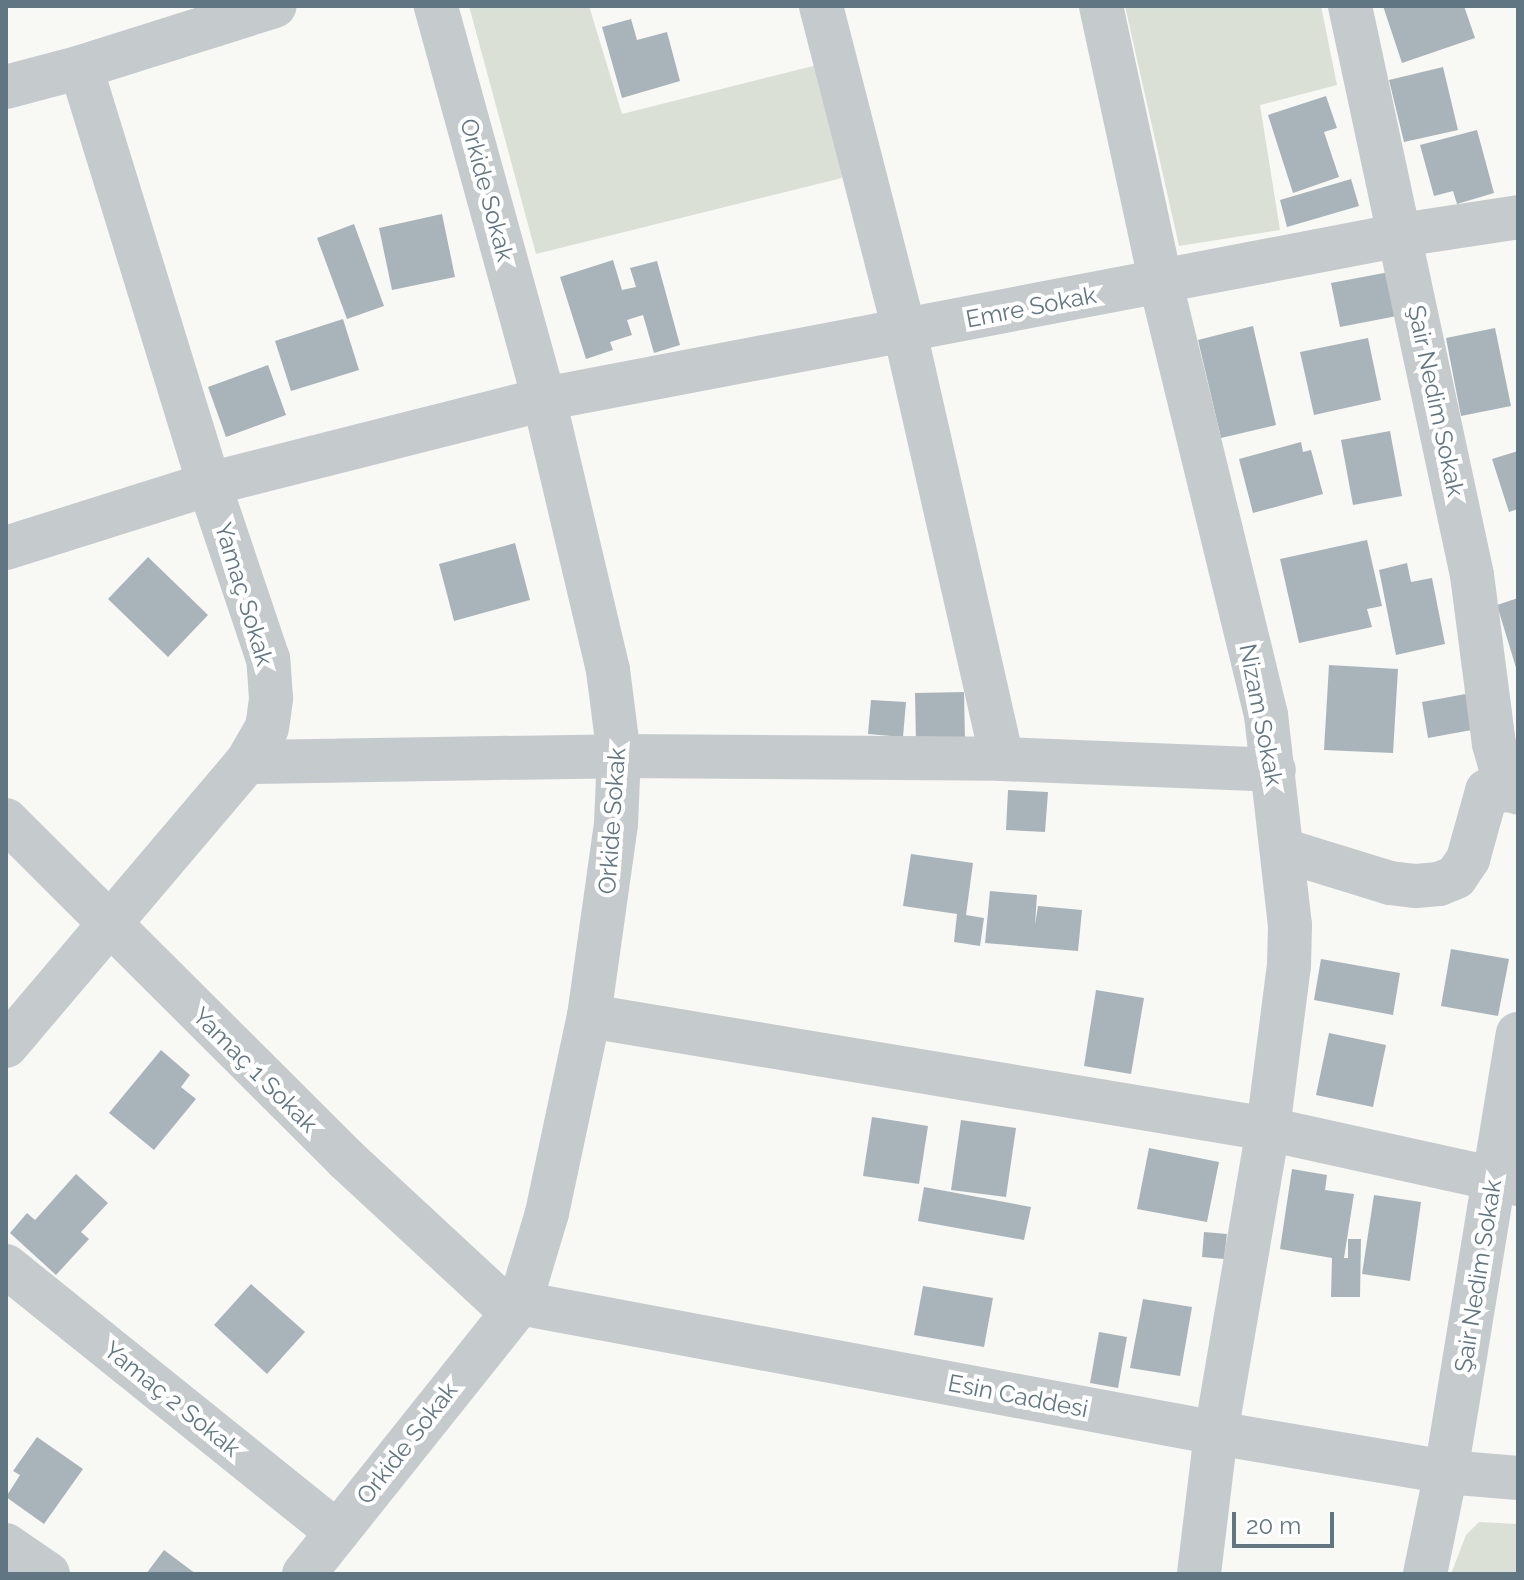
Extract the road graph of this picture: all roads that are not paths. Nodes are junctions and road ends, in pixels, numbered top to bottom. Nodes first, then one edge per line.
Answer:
1 (275, 6) edge
2 (436, 6) edge
3 (821, 6) edge
4 (1101, 6) edge
5 (1350, 6) edge
6 (81, 67) junction
7 (6, 87) edge
8 (1518, 217) edge
9 (1401, 235) junction
10 (1160, 280) junction
11 (905, 332) junction
12 (544, 399) junction
13 (209, 484) junction
14 (6, 548) edge
15 (619, 756) junction
16 (1002, 759) junction
17 (247, 762) junction
18 (1274, 770) junction
19 (1517, 791) edge
20 (6, 820) edge
21 (1283, 850) junction
22 (109, 926) junction
23 (589, 1016) junction
24 (1518, 1034) edge
25 (6, 1046) edge
26 (1268, 1129) junction
27 (1505, 1183) edge
28 (6, 1266) edge
29 (515, 1307) junction
30 (1216, 1433) junction
31 (1446, 1472) junction
32 (1518, 1478) edge
33 (337, 1532) junction
34 (6, 1545) edge
35 (48, 1574) edge
36 (304, 1574) edge
37 (1199, 1574) edge
38 (1425, 1574) edge

1 - 6 street
2 - 12 street, Orkide Sokak
3 - 11 street
4 - 10 street, Nizam Sokak
5 - 9 street, Şair Nedim Sokak
6 - 7 street
6 - 13 street, Yamaç Sokak
8 - 9 street, Emre Sokak
9 - 10 street, Emre Sokak
9 - 19 street, Şair Nedim Sokak
10 - 11 street, Emre Sokak
10 - 18 street, Nizam Sokak
11 - 12 street, Emre Sokak
11 - 16 street
12 - 13 street, Emre Sokak
12 - 15 street, Orkide Sokak
13 - 14 street, Emre Sokak
13 - 17 street, Yamaç Sokak
15 - 16 street
15 - 17 street
15 - 23 street, Orkide Sokak
16 - 18 street
17 - 22 street, Yamaç Sokak
18 - 21 street, Nizam Sokak
19 - 21 street
20 - 22 street, Yamaç 1 Sokak
21 - 26 street, Nizam Sokak
22 - 25 street, Yamaç Sokak
22 - 29 street, Yamaç 1 Sokak
23 - 26 street
23 - 29 street, Orkide Sokak
24 - 27 street, Şair Nedim Sokak
26 - 27 street
26 - 30 street, Nizam Sokak
27 - 31 street, Şair Nedim Sokak
28 - 33 street, Yamaç 2 Sokak
29 - 30 street, Esin Caddesi
29 - 33 street, Orkide Sokak
30 - 31 street, Esin Caddesi
30 - 37 street, Nizam Sokak
31 - 32 street, Esin Caddesi
31 - 38 street, Şair Nedim Sokak
33 - 36 street, Orkide Sokak
34 - 35 street

